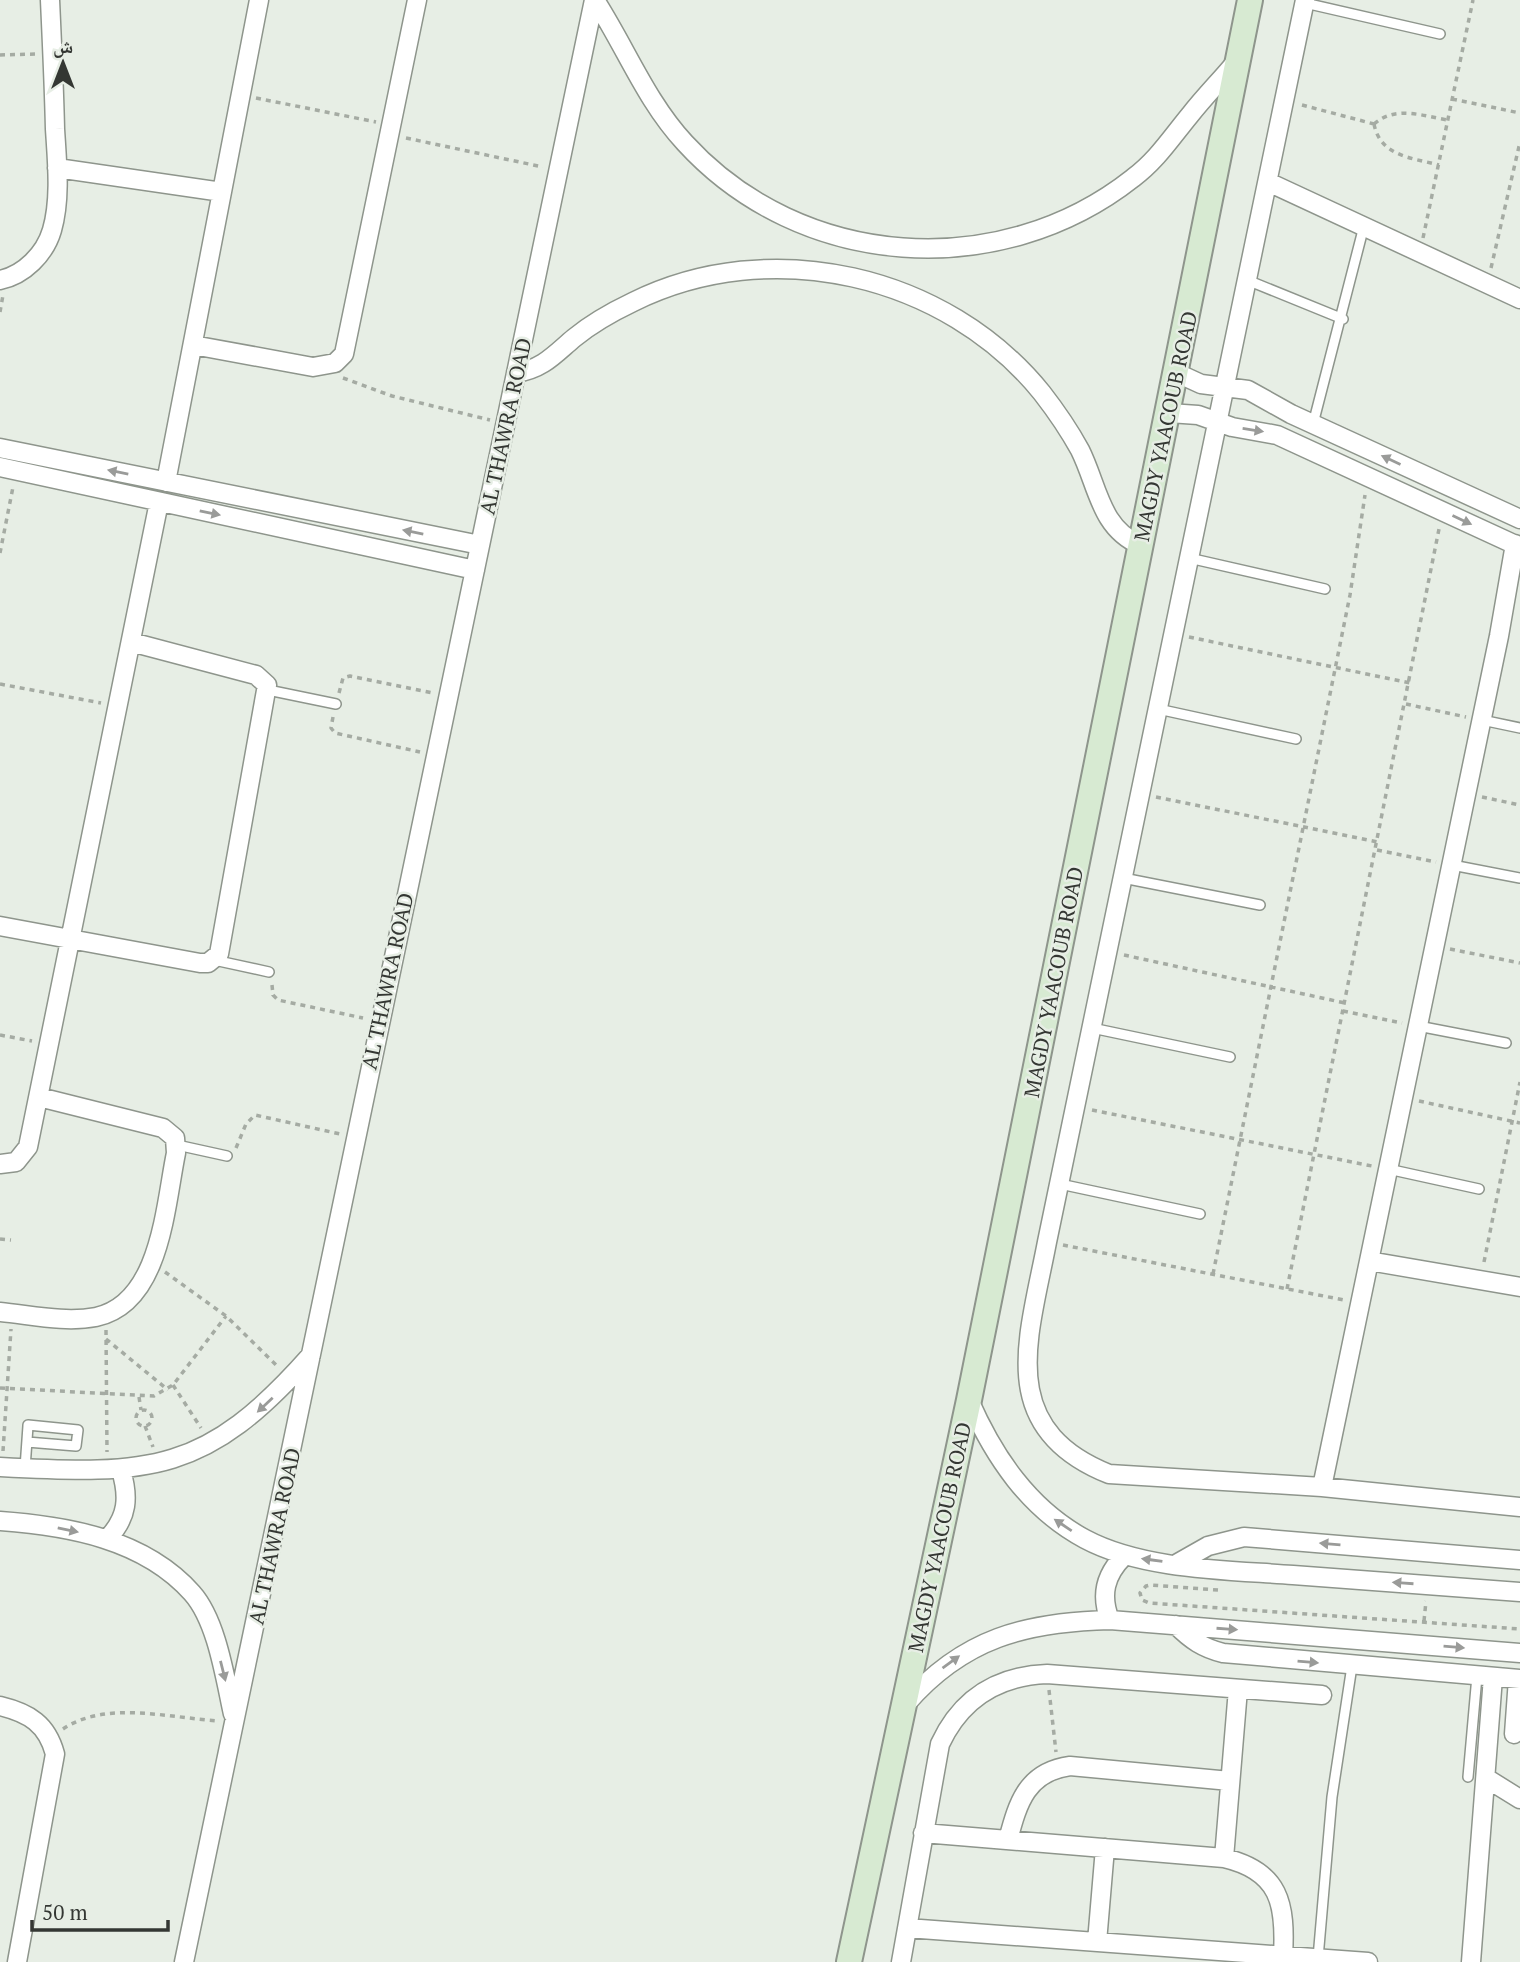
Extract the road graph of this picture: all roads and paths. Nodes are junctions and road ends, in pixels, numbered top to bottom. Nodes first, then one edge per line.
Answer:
1 (50, 0) edge
2 (259, 0) edge
3 (417, 0) edge
4 (594, 0) edge
5 (1250, 0) edge
6 (1474, 0) edge
7 (1305, 2) edge
8 (1440, 34) dead end
9 (52, 54) junction
10 (0, 55) edge
11 (1238, 61) junction
12 (241, 95) junction
13 (1452, 99) junction
14 (1285, 101) junction
15 (1520, 113) edge
16 (1448, 120) junction
17 (1374, 124) junction
18 (391, 130) junction
19 (1520, 142) edge
20 (1439, 166) junction
21 (57, 168) junction
22 (558, 171) junction
23 (1268, 182) junction
24 (222, 192) junction
25 (1364, 226) junction
26 (1420, 254) junction
27 (0, 280) edge
28 (1247, 280) junction
29 (1487, 284) junction
30 (1520, 299) edge
31 (1343, 319) junction
32 (193, 345) junction
33 (323, 367) junction
34 (516, 373) junction
35 (1177, 373) junction
36 (1227, 385) junction
37 (1169, 413) junction
38 (1217, 422) junction
39 (506, 423) junction
40 (1313, 424) junction
41 (0, 448) edge
42 (8, 469) edge
43 (1368, 476) junction
44 (166, 482) junction
45 (159, 502) junction
46 (1443, 511) junction
47 (1520, 519) edge
48 (480, 545) junction
49 (1140, 545) junction
50 (1517, 546) edge
51 (0, 553) edge
52 (1189, 558) junction
53 (475, 570) junction
54 (1325, 589) dead end
55 (1174, 633) junction
56 (131, 642) junction
57 (1335, 667) junction
58 (1410, 683) junction
59 (0, 684) edge
60 (268, 690) junction
61 (448, 696) junction
62 (336, 704) junction
63 (1406, 704) junction
64 (118, 706) junction
65 (1158, 709) junction
66 (1482, 720) junction
67 (1520, 728) edge
68 (1296, 739) dead end
69 (435, 755) junction
70 (1141, 793) junction
71 (1466, 794) junction
72 (1520, 805) edge
73 (1303, 827) junction
74 (1378, 842) junction
75 (1377, 850) junction
76 (1452, 864) junction
77 (1123, 877) junction
78 (1520, 878) edge
79 (1260, 905) dead end
80 (0, 926) edge
81 (71, 939) junction
82 (1434, 946) junction
83 (1108, 951) junction
84 (214, 960) junction
85 (1520, 963) edge
86 (269, 972) joint
87 (1271, 987) junction
88 (1345, 1003) junction
89 (1343, 1011) junction
90 (379, 1021) junction
91 (1418, 1026) junction
92 (1092, 1028) junction
93 (0, 1035) edge
94 (1506, 1043) dead end
95 (50, 1044) junction
96 (1230, 1057) dead end
97 (1520, 1083) edge
98 (39, 1097) junction
99 (1403, 1098) junction
100 (1076, 1107) junction
101 (1512, 1121) junction
102 (1520, 1123) edge
103 (354, 1138) junction
104 (1240, 1140) junction
105 (177, 1145) junction
106 (1314, 1155) junction
107 (227, 1156) joint
108 (0, 1164) edge
109 (1388, 1169) junction
110 (1060, 1184) junction
111 (1479, 1189) dead end
112 (1200, 1214) dead end
113 (0, 1239) edge
114 (11, 1240) dead end
115 (1048, 1242) junction
116 (1369, 1261) junction
117 (152, 1264) junction
118 (1213, 1274) junction
119 (1480, 1280) junction
120 (1520, 1287) edge
121 (1287, 1289) junction
122 (1360, 1303) junction
123 (6, 1313) edge
124 (106, 1314) junction
125 (226, 1316) junction
126 (106, 1339) junction
127 (312, 1355) junction
128 (290, 1380) junction
129 (173, 1385) junction
130 (7, 1388) junction
131 (0, 1390) edge
132 (168, 1390) junction
133 (107, 1395) junction
134 (139, 1397) junction
135 (969, 1400) junction
136 (141, 1410) junction
137 (2, 1442) edge
138 (27, 1442) junction
139 (211, 1444) junction
140 (1, 1467) edge
141 (25, 1468) junction
142 (114, 1470) junction
143 (1322, 1487) junction
144 (1520, 1507) edge
145 (0, 1521) edge
146 (108, 1538) junction
147 (1124, 1556) junction
148 (1520, 1560) edge
149 (1178, 1563) junction
150 (1428, 1585) junction
151 (1219, 1590) dead end
152 (1520, 1592) edge
153 (1412, 1602) dead end
154 (1426, 1603) junction
155 (1439, 1605) dead end
156 (1110, 1620) junction
157 (1424, 1622) junction
158 (1176, 1625) junction
159 (1520, 1629) edge
160 (1421, 1645) junction
161 (1520, 1653) edge
162 (1352, 1666) junction
163 (1047, 1675) junction
164 (1485, 1676) junction
165 (1519, 1679) edge
166 (1238, 1689) junction
167 (1322, 1695) dead end
168 (0, 1706) edge
169 (902, 1709) junction
170 (234, 1723) junction
171 (1489, 1733) junction
172 (1517, 1734) edge
173 (52, 1741) junction
174 (1058, 1768) junction
175 (1477, 1778) junction
176 (1230, 1782) junction
177 (1520, 1799) edge
178 (923, 1833) junction
179 (1008, 1840) junction
180 (1105, 1848) junction
181 (1224, 1858) junction
182 (907, 1927) junction
183 (1097, 1942) junction
184 (1160, 1954) edge
185 (1283, 1955) junction
186 (1318, 1958) junction
187 (17, 1962) edge
188 (184, 1962) edge
189 (849, 1962) edge
190 (901, 1962) edge
191 (1368, 1962) edge
192 (1471, 1962) edge

1 - 9 street
2 - 12 street
3 - 18 street
4 - 11 street
4 - 22 street, AL THAWRA ROAD
5 - 11 street, MAGDY YAACOUB ROAD
6 - 13 path
7 - 8 lane
7 - 14 street
9 - 10 path
9 - 21 street
11 - 35 street, MAGDY YAACOUB ROAD
12 - 18 path
12 - 24 street
13 - 15 path
13 - 16 path
14 - 17 path
14 - 23 street
16 - 17 path
16 - 20 path
17 - 20 path
18 - 22 path
18 - 33 street
19 - 29 path
20 - 26 path
21 - 24 street
21 - 27 street
22 - 34 street, AL THAWRA ROAD
23 - 25 street
23 - 28 street
24 - 32 street
25 - 26 street
25 - 31 lane
26 - 29 street
28 - 31 lane
28 - 36 street
29 - 30 street
31 - 40 lane
32 - 33 street
32 - 44 street
33 - 39 path
34 - 39 street, AL THAWRA ROAD
34 - 49 street
35 - 36 street
35 - 37 street, MAGDY YAACOUB ROAD
36 - 38 street
36 - 40 street
37 - 38 street
37 - 49 street, MAGDY YAACOUB ROAD
38 -> 43 street
38 - 52 street
39 - 48 street, AL THAWRA ROAD
47 -> 40 street
44 -> 41 street
42 - 45 street
42 - 51 path
43 - 46 street
43 - 57 path
48 -> 44 street
45 -> 53 street
45 - 56 street
46 -> 50 street
46 - 58 path
48 - 53 street, AL THAWRA ROAD
49 - 135 street, MAGDY YAACOUB ROAD
50 - 66 street
52 - 54 lane
52 - 55 street
53 - 61 street, AL THAWRA ROAD
55 - 57 path
55 - 65 street
56 - 60 street
56 - 64 street
57 - 58 path
57 - 73 path
58 - 63 path
59 - 64 path
60 - 62 lane
60 - 84 street
61 - 62 path
61 - 69 street, AL THAWRA ROAD
62 - 69 path
63 - 66 path
63 - 74 path
64 - 81 street
65 - 68 lane
65 - 70 street
66 - 67 lane
66 - 71 street
69 - 90 street, AL THAWRA ROAD
70 - 73 path
70 - 77 street
71 - 72 path
71 - 76 street
73 - 74 path
73 - 87 path
74 - 75 path
75 - 76 path
75 - 88 path
76 - 78 lane
76 - 82 street
77 - 79 lane
77 - 83 street
80 - 81 street
81 - 84 street
81 - 95 street
82 - 85 path
82 - 91 street
83 - 87 path
83 - 92 street
84 - 86 lane
86 - 90 path
87 - 88 path
87 - 104 path
88 - 89 path
89 - 91 path
89 - 106 path
90 - 103 street, AL THAWRA ROAD
91 - 94 lane
91 - 99 street
92 - 96 lane
92 - 100 street
93 - 95 path
95 - 98 street
97 - 101 path
98 - 105 street
98 - 108 street
99 - 101 path
99 - 109 street
100 - 104 path
100 - 110 street
101 - 102 path
101 - 119 path
103 - 107 path
103 - 127 street, AL THAWRA ROAD
104 - 106 path
104 - 118 path
105 - 107 lane
105 - 117 street
106 - 109 path
106 - 121 path
109 - 111 lane
109 - 116 street
110 - 112 lane
110 - 115 street
113 - 114 path
115 - 118 path
115 - 143 street
116 - 119 street
116 - 122 street
117 - 124 street
117 - 125 path
118 - 121 path
119 - 120 street
121 - 122 path
122 - 143 street
123 - 124 street
123 - 130 path
124 - 126 path
125 - 128 path
125 - 129 path
126 - 132 path
126 - 133 path
127 - 128 street
127 - 170 street, AL THAWRA ROAD
128 -> 139 street
129 - 132 path
129 - 139 path
130 - 131 path
130 - 133 path
130 - 137 path
132 - 134 path
133 - 134 path
133 - 142 path
134 - 136 path
147 -> 135 street
135 - 169 street, MAGDY YAACOUB ROAD
136 - 136 path
137 - 140 path
138 - 138 lane
138 - 141 lane
139 - 142 street
140 - 141 street
141 - 142 street
142 - 146 street
143 - 144 street
145 -> 146 street
146 -> 170 street
149 -> 147 street
147 - 156 street
148 -> 149 street
150 -> 149 street
150 - 152 street
150 - 154 path
151 - 157 path
153 - 154 path
154 - 155 path
154 - 157 path
156 - 158 street
169 -> 156 street
157 - 159 path
157 - 160 path
158 -> 160 street
158 -> 162 street
160 -> 161 street
162 - 164 street
162 - 186 lane
163 - 166 street
163 - 174 path
163 - 178 street
164 - 165 street
164 - 171 street
164 - 175 lane
165 - 172 street
166 - 167 street
166 - 176 street
168 - 173 street
169 - 189 street, MAGDY YAACOUB ROAD
170 - 173 path
170 - 188 street, AL THAWRA ROAD
171 - 172 street
171 - 175 street
173 - 187 street
174 - 176 street
174 - 179 street
175 - 177 street
175 - 192 street
176 - 181 street
178 - 179 street
178 - 182 street
179 - 180 street
180 - 181 street
180 - 183 street
181 - 185 street
182 - 183 street
182 - 190 street
183 - 184 street
184 - 185 street
185 - 186 street
186 - 191 street

